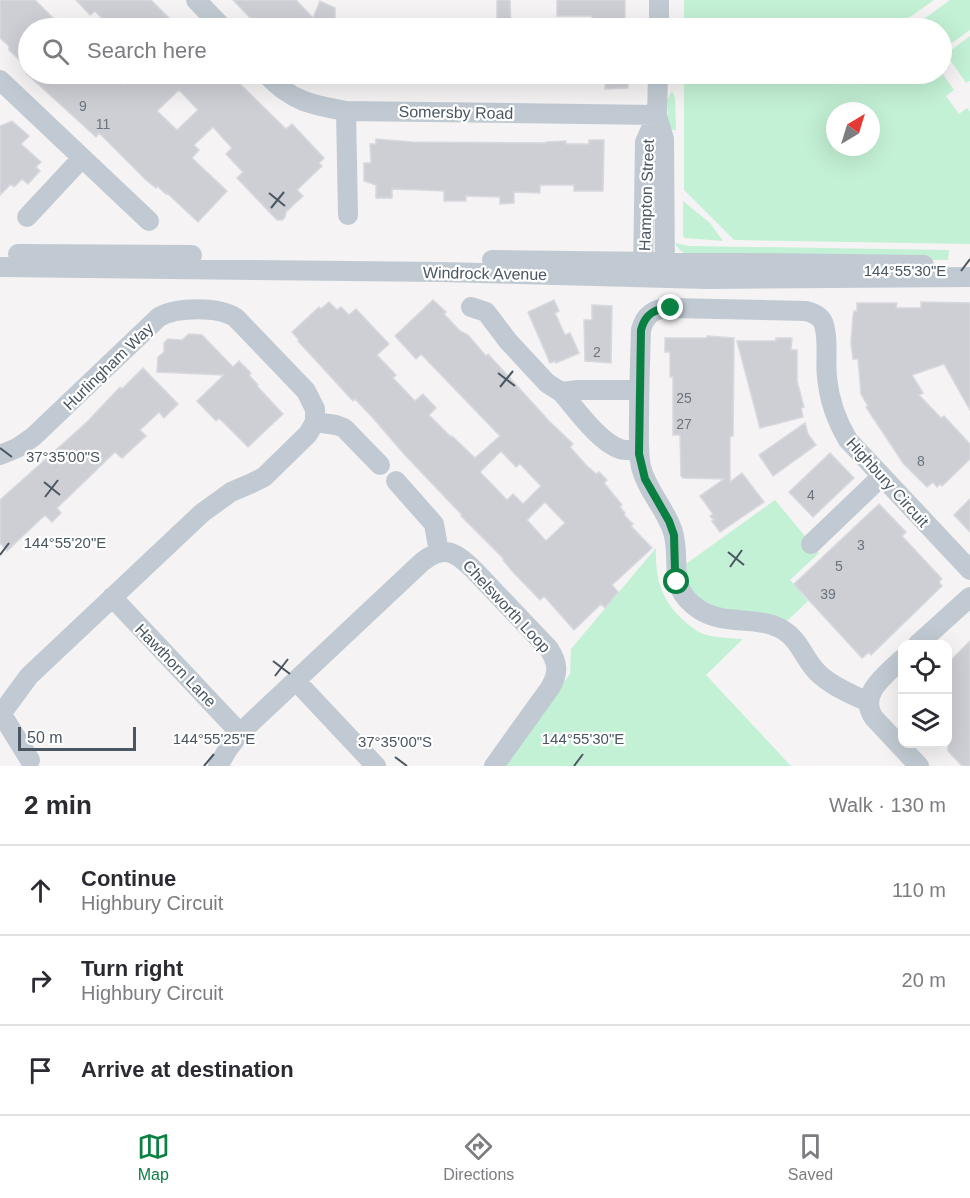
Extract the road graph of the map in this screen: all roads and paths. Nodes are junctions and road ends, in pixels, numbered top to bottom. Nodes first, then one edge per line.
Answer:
1 (196, 0) edge
2 (659, 0) edge
3 (213, 18) edge
4 (659, 18) edge
5 (0, 80) edge
6 (277, 84) edge
7 (658, 84) edge
8 (346, 111) junction
9 (657, 114) junction
10 (82, 158) junction
11 (348, 215) dead end
12 (27, 217) dead end
13 (150, 221) dead end
14 (0, 254) edge
15 (970, 265) edge
16 (0, 267) edge
17 (643, 269) junction
18 (665, 270) junction
19 (970, 278) edge
20 (471, 307) dead end
21 (639, 390) junction
22 (561, 392) junction
23 (315, 423) junction
24 (639, 450) junction
25 (0, 454) edge
26 (380, 465) dead end
27 (881, 477) junction
28 (396, 482) dead end
29 (811, 544) dead end
30 (439, 552) junction
31 (970, 570) edge
32 (112, 597) junction
33 (970, 597) edge
34 (923, 640) edge
35 (898, 664) edge
36 (296, 681) junction
37 (868, 702) junction
38 (2, 710) edge
39 (240, 733) junction
40 (0, 738) edge
41 (33, 763) edge
42 (218, 766) edge
43 (376, 766) edge
44 (494, 766) edge
45 (919, 766) edge

1 - 3 street
2 - 4 street
5 - 10 street
6 - 8 street, Somersby Road
7 - 9 street, Hampton Street
8 - 9 street, Somersby Road
8 - 11 street
9 - 17 street, Hampton Street
9 - 18 street, Hampton Street
10 - 12 street
10 - 13 street
14 - 17 street, Windrock Avenue
15 - 18 street, Windrock Avenue
16 - 17 street, Windrock Avenue
17 - 18 street, Windrock Avenue
18 - 19 street, Windrock Avenue
20 - 22 street
21 - 22 street
21 - 24 street, Highbury Circuit
21 - 27 street, Highbury Circuit
22 - 24 street
23 - 25 street, Hurlingham Way
23 - 26 street
23 - 32 street
24 - 37 street, Highbury Circuit
27 - 29 street
27 - 31 street, Highbury Circuit
28 - 30 street
30 - 36 street
30 - 44 street, Chelsworth Loop
32 - 38 street
32 - 39 street, Hawthorn Lane
33 - 34 street
35 - 37 street
36 - 39 street
36 - 43 street
37 - 45 street
38 - 41 street
39 - 42 street
40 - 41 street

